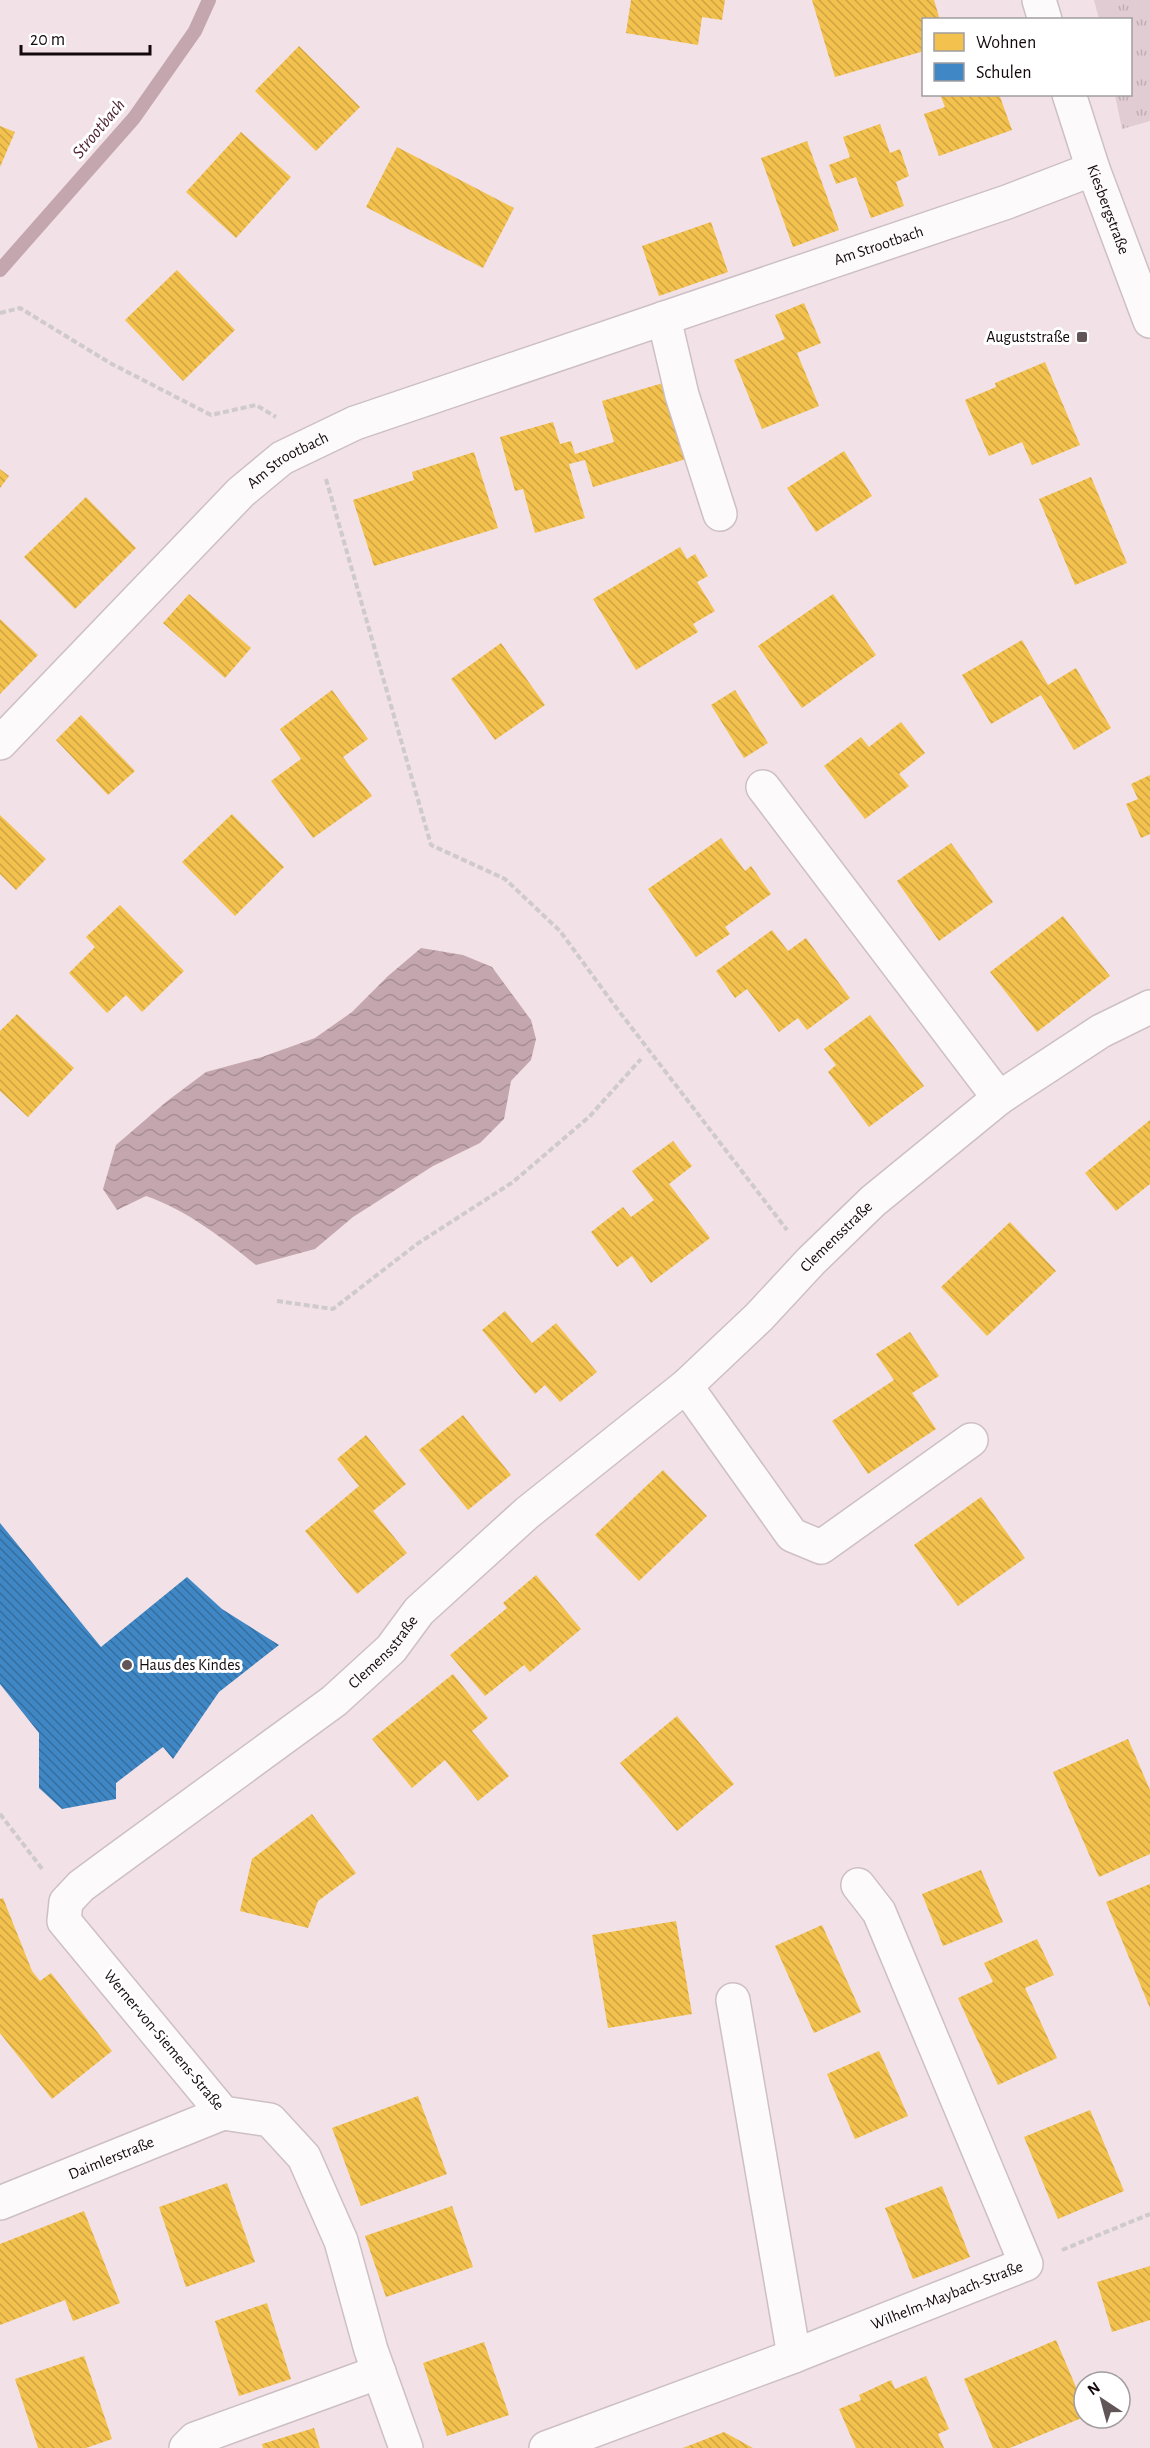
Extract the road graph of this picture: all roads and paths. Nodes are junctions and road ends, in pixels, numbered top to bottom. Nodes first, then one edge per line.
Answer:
1 (1039, 0) edge
2 (1044, 18) edge
3 (1070, 96) edge
4 (1093, 169) junction
5 (0, 313) edge
6 (664, 318) junction
7 (1150, 321) edge
8 (315, 441) junction
9 (720, 514) dead end
10 (0, 743) edge
11 (763, 787) dead end
12 (1150, 1007) edge
13 (641, 1059) dead end
14 (999, 1098) junction
15 (811, 1261) junction
16 (278, 1301) dead end
17 (686, 1386) junction
18 (971, 1440) dead end
19 (0, 1814) edge
20 (858, 1885) dead end
21 (66, 1902) junction
22 (733, 2000) dead end
23 (223, 2113) junction
24 (0, 2203) edge
25 (1150, 2214) edge
26 (1026, 2264) junction
27 (794, 2356) junction
28 (379, 2372) junction
29 (186, 2448) edge
30 (406, 2448) edge
31 (546, 2448) edge

1 - 2 street
3 - 4 street, Kiesbergstraße
4 - 6 street, Am Strootbach
4 - 7 street, Kiesbergstraße
5 - 8 path
6 - 8 street, Am Strootbach
6 - 9 street
8 - 10 street, Am Strootbach
8 - 15 path
11 - 14 street
12 - 14 street, Clemensstraße
13 - 16 path
14 - 15 street, Clemensstraße
15 - 17 street, Clemensstraße
17 - 18 street
17 - 21 street, Clemensstraße
19 - 21 path
20 - 26 street, Wilhelm-Maybach-Straße
21 - 23 street, Werner-von-Siemens-Straße
22 - 27 street
23 - 24 street, Daimlerstraße
23 - 28 street, Werner-von-Siemens-Straße
25 - 26 path
26 - 27 street, Wilhelm-Maybach-Straße
27 - 31 street, Wilhelm-Maybach-Straße
28 - 29 street
28 - 30 street, Werner-von-Siemens-Straße

